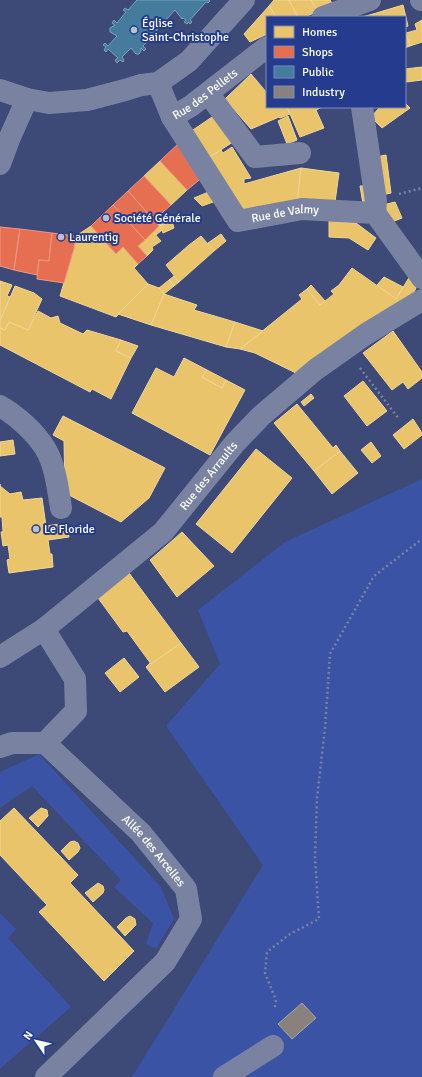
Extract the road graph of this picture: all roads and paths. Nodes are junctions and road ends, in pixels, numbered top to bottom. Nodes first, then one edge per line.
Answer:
1 (244, 0) edge
2 (370, 0) edge
3 (326, 16) edge
4 (266, 48) edge
5 (158, 83) junction
6 (0, 90) edge
7 (208, 93) junction
8 (27, 99) junction
9 (362, 108) edge
10 (172, 117) junction
11 (300, 154) dead end
12 (0, 164) edge
13 (422, 188) edge
14 (394, 196) dead end
15 (375, 213) junction
16 (422, 278) edge
17 (422, 300) edge
18 (346, 348) junction
19 (0, 406) edge
20 (399, 419) dead end
21 (61, 508) dead end
22 (422, 539) edge
23 (44, 629) junction
24 (0, 657) edge
25 (46, 743) junction
26 (0, 747) edge
27 (275, 1007) dead end
28 (273, 1046) dead end
29 (46, 1077) edge
30 (224, 1077) edge

1 - 5 street
2 - 3 street
4 - 7 street, Rue des Pellets
5 - 8 street
5 - 10 street, Rue des Pellets
6 - 8 street
7 - 10 street, Rue des Pellets
7 - 11 street
8 - 12 street
9 - 15 street
10 - 15 street, Rue de Valmy
13 - 14 path
15 - 16 street
17 - 18 street, Rue des Arraults
18 - 20 path
18 - 23 street, Rue des Arraults
19 - 21 street
22 - 27 path
23 - 24 street, Rue des Arraults
23 - 25 street
25 - 26 street
25 - 29 street, Allée des Arcelles
28 - 30 street

